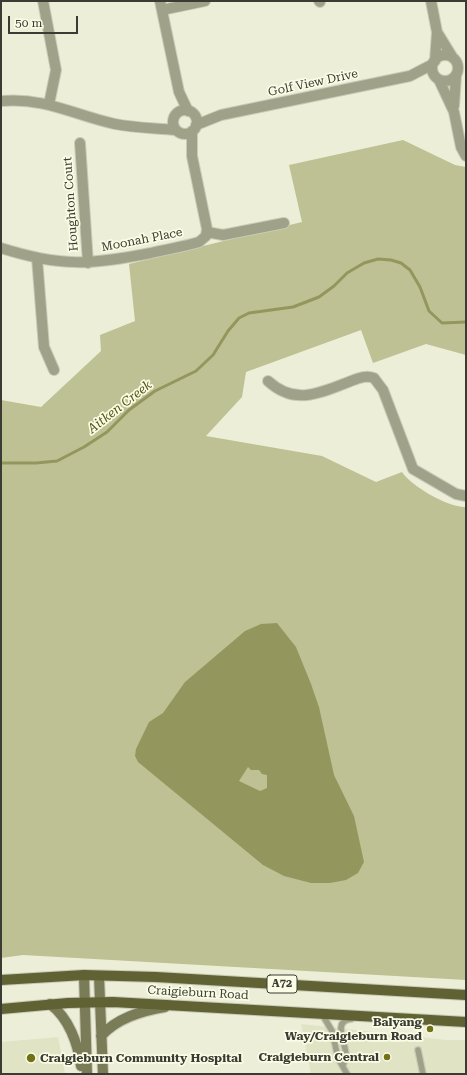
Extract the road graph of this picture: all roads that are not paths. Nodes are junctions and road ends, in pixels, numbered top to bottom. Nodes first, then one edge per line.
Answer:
1 (43, 1) edge
2 (205, 1) edge
3 (431, 1) edge
4 (161, 5) edge
5 (437, 32) junction
6 (454, 59) junction
7 (466, 60) edge
8 (434, 62) junction
9 (460, 73) edge
10 (410, 76) junction
11 (438, 79) junction
12 (179, 92) junction
13 (1, 101) edge
14 (49, 104) junction
15 (191, 112) junction
16 (454, 112) junction
17 (176, 115) junction
18 (221, 115) junction
19 (148, 127) junction
20 (194, 128) junction
21 (178, 131) junction
22 (80, 143) dead end
23 (192, 156) junction
24 (466, 156) edge
25 (284, 223) dead end
26 (207, 232) junction
27 (1, 248) edge
28 (37, 258) junction
29 (88, 263) junction
30 (54, 370) dead end
31 (268, 381) dead end
32 (466, 496) edge
33 (84, 975) junction
34 (98, 976) junction
35 (1, 980) edge
36 (466, 995) edge
37 (84, 1002) junction
38 (100, 1002) junction
39 (50, 1004) junction
40 (182, 1005) junction
41 (1, 1009) edge
42 (321, 1013) junction
43 (433, 1019) junction
44 (466, 1022) edge
45 (101, 1036) junction
46 (418, 1050) dead end
47 (344, 1065) junction
48 (82, 1074) edge
49 (87, 1074) edge
50 (103, 1074) edge
51 (347, 1074) edge
52 (423, 1074) edge

1 - 14 street
2 - 4 street
3 - 5 street
4 - 12 street
5 - 6 street
5 - 8 street
6 - 7 street
6 - 8 street
6 - 9 street
8 - 10 street, Golf View Drive
8 - 11 street
9 - 11 street
9 - 16 street
10 - 11 street, Golf View Drive
10 - 18 street, Golf View Drive
11 - 16 street
12 - 15 street
12 - 17 street
13 - 14 street
14 - 19 street
15 - 17 street, Golf View Drive
15 - 18 street, Golf View Drive
15 - 20 street
16 - 24 street
17 - 19 street
17 - 21 street
18 - 20 street, Golf View Drive
19 - 21 street
20 - 21 street, Golf View Drive
20 - 23 street
21 - 23 street
22 - 29 street, Houghton Court
23 - 26 street
25 - 26 street
26 - 29 street, Moonah Place
27 - 28 street, Moonah Place
28 - 29 street, Moonah Place
28 - 30 street
31 - 32 street
33 - 34 main road, Craigieburn Road / A72
33 - 35 main road, Craigieburn Road / A72
33 - 37 street
34 - 36 main road, Craigieburn Road / A72
34 - 38 street
37 - 38 main road, Craigieburn Road / A72
37 - 39 main road, Craigieburn Road / A72
37 - 49 street
38 - 40 main road, Craigieburn Road / A72
38 - 45 street
39 - 41 main road, Craigieburn Road / A72
39 - 48 street
40 - 42 main road, Craigieburn Road / A72
40 - 45 street
42 - 43 main road, Craigieburn Road / A72
42 - 47 lane
43 - 44 main road, Craigieburn Road / A72
43 - 47 lane
45 - 50 street
46 - 52 lane
47 - 51 lane

